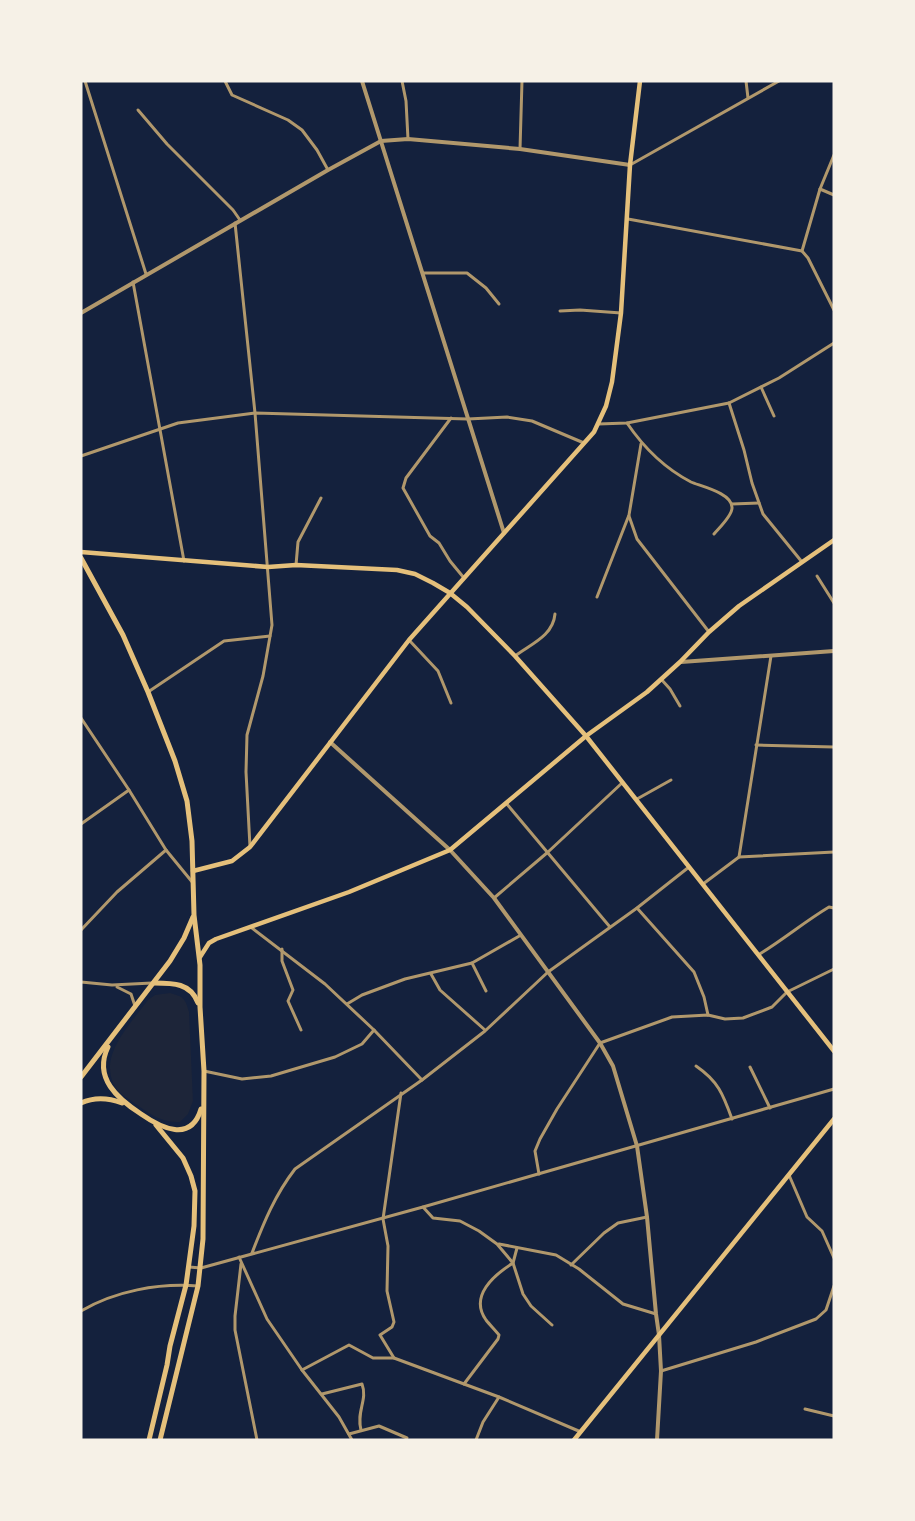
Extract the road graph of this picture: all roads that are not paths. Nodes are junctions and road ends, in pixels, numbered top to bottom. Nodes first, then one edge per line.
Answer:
1 (85, 81) edge
2 (225, 81) edge
3 (362, 81) edge
4 (402, 81) edge
5 (522, 81) edge
6 (640, 81) edge
7 (746, 81) edge
8 (779, 81) edge
9 (748, 98) junction
10 (138, 110) dead end
11 (408, 139) junction
12 (381, 141) junction
13 (520, 149) junction
14 (834, 155) edge
15 (630, 165) junction
16 (328, 170) junction
17 (820, 189) junction
18 (834, 195) edge
19 (628, 219) junction
20 (240, 220) junction
21 (235, 223) junction
22 (802, 251) junction
23 (422, 273) junction
24 (146, 274) junction
25 (133, 282) junction
26 (499, 303) dead end
27 (560, 310) dead end
28 (834, 310) edge
29 (81, 313) edge
30 (621, 313) junction
31 (834, 343) edge
32 (761, 387) junction
33 (729, 403) junction
34 (255, 413) junction
35 (774, 416) dead end
36 (451, 418) junction
37 (468, 419) junction
38 (627, 423) junction
39 (598, 424) junction
40 (160, 428) junction
41 (586, 444) junction
42 (642, 444) junction
43 (81, 456) edge
44 (321, 498) dead end
45 (759, 503) junction
46 (732, 504) junction
47 (629, 515) junction
48 (634, 530) junction
49 (623, 531) junction
50 (504, 533) junction
51 (714, 534) dead end
52 (834, 540) edge
53 (81, 552) edge
54 (81, 558) edge
55 (184, 561) junction
56 (802, 562) junction
57 (296, 565) junction
58 (268, 567) junction
59 (817, 576) dead end
60 (464, 578) junction
61 (450, 593) junction
62 (597, 597) dead end
63 (834, 603) edge
64 (555, 614) dead end
65 (709, 632) junction
66 (270, 636) junction
67 (409, 639) junction
68 (834, 651) edge
69 (515, 656) junction
70 (771, 656) junction
71 (680, 662) junction
72 (661, 679) junction
73 (148, 692) junction
74 (451, 703) dead end
75 (680, 706) dead end
76 (82, 720) edge
77 (586, 736) junction
78 (330, 742) junction
79 (756, 746) junction
80 (834, 747) edge
81 (671, 780) dead end
82 (623, 781) junction
83 (129, 790) junction
84 (637, 799) junction
85 (506, 803) junction
86 (81, 824) edge
87 (250, 847) junction
88 (166, 850) junction
89 (450, 850) junction
90 (548, 852) junction
91 (834, 852) edge
92 (739, 857) junction
93 (689, 866) junction
94 (193, 871) junction
95 (193, 883) junction
96 (703, 884) junction
97 (494, 898) junction
98 (637, 908) junction
99 (834, 908) edge
100 (194, 915) junction
101 (250, 927) junction
102 (610, 927) junction
103 (81, 930) edge
104 (521, 935) junction
105 (282, 949) junction
106 (758, 955) junction
107 (200, 957) junction
108 (472, 963) junction
109 (834, 969) edge
110 (548, 972) junction
111 (431, 974) junction
112 (81, 982) edge
113 (154, 983) junction
114 (112, 986) junction
115 (486, 991) dead end
116 (787, 992) junction
117 (347, 1004) junction
118 (200, 1007) junction
119 (135, 1009) junction
120 (708, 1015) junction
121 (302, 1029) dead end
122 (374, 1030) junction
123 (485, 1031) junction
124 (112, 1037) junction
125 (600, 1042) junction
126 (834, 1052) edge
127 (696, 1066) dead end
128 (750, 1067) dead end
129 (204, 1071) junction
130 (81, 1077) edge
131 (422, 1080) junction
132 (834, 1089) edge
133 (401, 1093) junction
134 (81, 1103) edge
135 (203, 1104) junction
136 (129, 1106) junction
137 (770, 1108) junction
138 (732, 1119) junction
139 (834, 1119) edge
140 (156, 1125) junction
141 (637, 1146) junction
142 (539, 1174) junction
143 (789, 1175) junction
144 (423, 1207) junction
145 (647, 1217) junction
146 (383, 1219) junction
147 (497, 1244) junction
148 (517, 1248) junction
149 (252, 1253) junction
150 (239, 1257) junction
151 (834, 1258) edge
152 (241, 1263) junction
153 (513, 1263) junction
154 (571, 1265) junction
155 (189, 1267) junction
156 (201, 1268) junction
157 (186, 1285) junction
158 (198, 1286) junction
159 (834, 1286) edge
160 (81, 1311) edge
161 (656, 1314) junction
162 (552, 1325) dead end
163 (659, 1335) junction
164 (394, 1358) junction
165 (302, 1370) junction
166 (661, 1371) junction
167 (464, 1384) junction
168 (322, 1394) junction
169 (499, 1397) junction
170 (805, 1409) dead end
171 (834, 1416) edge
172 (361, 1430) junction
173 (581, 1432) junction
174 (349, 1434) junction
175 (407, 1438) dead end
176 (149, 1440) edge
177 (160, 1440) edge
178 (257, 1440) edge
179 (352, 1440) edge
180 (476, 1440) edge
181 (574, 1440) edge
182 (657, 1440) edge

1 - 24 street
2 - 16 street
3 - 12 street
4 - 11 street
5 - 13 street
6 - 15 main road
7 - 9 street
8 - 9 street
9 - 15 street
10 - 20 street
11 - 12 street
11 - 13 street
12 - 16 street
12 - 23 street
13 - 15 street
14 - 17 street
15 - 19 main road
16 - 20 street
17 - 18 street
17 - 22 street
19 - 22 street
19 - 30 main road
20 - 21 street
21 - 24 street
21 - 34 street
22 - 28 street
23 - 26 street
23 - 37 street
24 - 25 street
25 - 29 street
25 - 40 street
27 - 30 street
30 - 39 main road
31 - 32 street
32 - 33 street
32 - 35 street
33 - 38 street
33 - 45 street
34 - 36 street
34 - 40 street
34 - 58 street
36 - 37 street
36 - 60 street
37 - 41 street
37 - 50 street
38 - 39 street
38 - 42 street
39 - 41 main road
40 - 43 street
40 - 55 street
41 - 50 main road
42 - 46 street
42 - 47 street
44 - 57 street
45 - 46 street
45 - 56 street
46 - 51 street
47 - 48 street
47 - 49 street
48 - 49 street
48 - 65 street
49 - 62 street
50 - 60 main road
52 - 56 main road
53 - 55 main road
54 - 73 highway
55 - 58 main road
56 - 65 main road
57 - 58 main road
57 - 61 main road
58 - 66 street
59 - 63 street
60 - 61 main road
61 - 67 main road
61 - 69 main road
64 - 69 street
65 - 71 main road
66 - 73 street
66 - 87 street
67 - 74 street
67 - 78 main road
68 - 70 street
69 - 77 main road
70 - 71 street
70 - 79 street
71 - 72 main road
72 - 75 street
72 - 77 main road
73 - 94 highway
76 - 83 street
77 - 82 main road
77 - 85 main road
78 - 87 main road
78 - 89 street
79 - 80 street
79 - 92 street
81 - 84 street
82 - 84 main road
82 - 90 street
83 - 86 street
83 - 88 street
84 - 93 main road
85 - 89 main road
85 - 90 street
87 - 94 main road
88 - 95 street
88 - 103 street
89 - 97 street
89 - 101 main road
90 - 97 street
90 - 102 street
91 - 92 street
92 - 96 street
93 - 96 main road
93 - 98 street
94 - 95 highway
95 - 100 highway
96 - 106 main road
97 - 104 street
98 - 102 street
98 - 120 street
99 - 106 street
100 - 107 highway
100 - 113 highway
101 - 105 street
101 - 107 main road
102 - 110 street
104 - 108 street
104 - 110 street
105 - 117 street
105 - 121 street
106 - 116 main road
107 - 118 highway
108 - 111 street
108 - 115 street
109 - 116 street
110 - 123 street
110 - 125 street
111 - 117 street
111 - 123 street
112 - 114 street
113 - 114 street
113 - 118 highway
113 - 119 highway
114 - 119 street
116 - 120 street
116 - 126 main road
117 - 122 street
118 - 129 highway
119 - 124 highway
120 - 125 street
122 - 129 street
122 - 131 street
123 - 131 street
124 - 130 highway
124 - 136 highway
125 - 141 street
125 - 142 street
127 - 138 street
128 - 137 street
129 - 135 highway
131 - 133 street
132 - 137 street
133 - 146 street
133 - 149 street
134 - 136 highway
135 - 140 highway
135 - 156 highway
136 - 140 highway
137 - 138 street
138 - 141 street
139 - 143 main road
140 - 155 highway
141 - 142 street
141 - 145 street
142 - 144 street
143 - 151 street
143 - 163 main road
144 - 146 street
144 - 147 street
145 - 154 street
145 - 161 street
146 - 149 street
146 - 164 street
147 - 148 street
147 - 153 street
148 - 153 street
148 - 154 street
149 - 150 street
150 - 152 street
150 - 156 street
152 - 165 street
152 - 178 street
153 - 162 street
153 - 167 street
154 - 161 street
155 - 156 street
155 - 157 highway
156 - 158 highway
157 - 158 street
157 - 160 street
157 - 176 highway
158 - 177 highway
159 - 166 street
161 - 163 street
163 - 166 street
163 - 173 main road
164 - 165 street
164 - 167 street
165 - 168 street
166 - 182 street
167 - 169 street
168 - 172 street
168 - 174 street
169 - 173 street
169 - 180 street
170 - 171 street
172 - 174 street
172 - 175 street
173 - 181 main road
174 - 179 street

